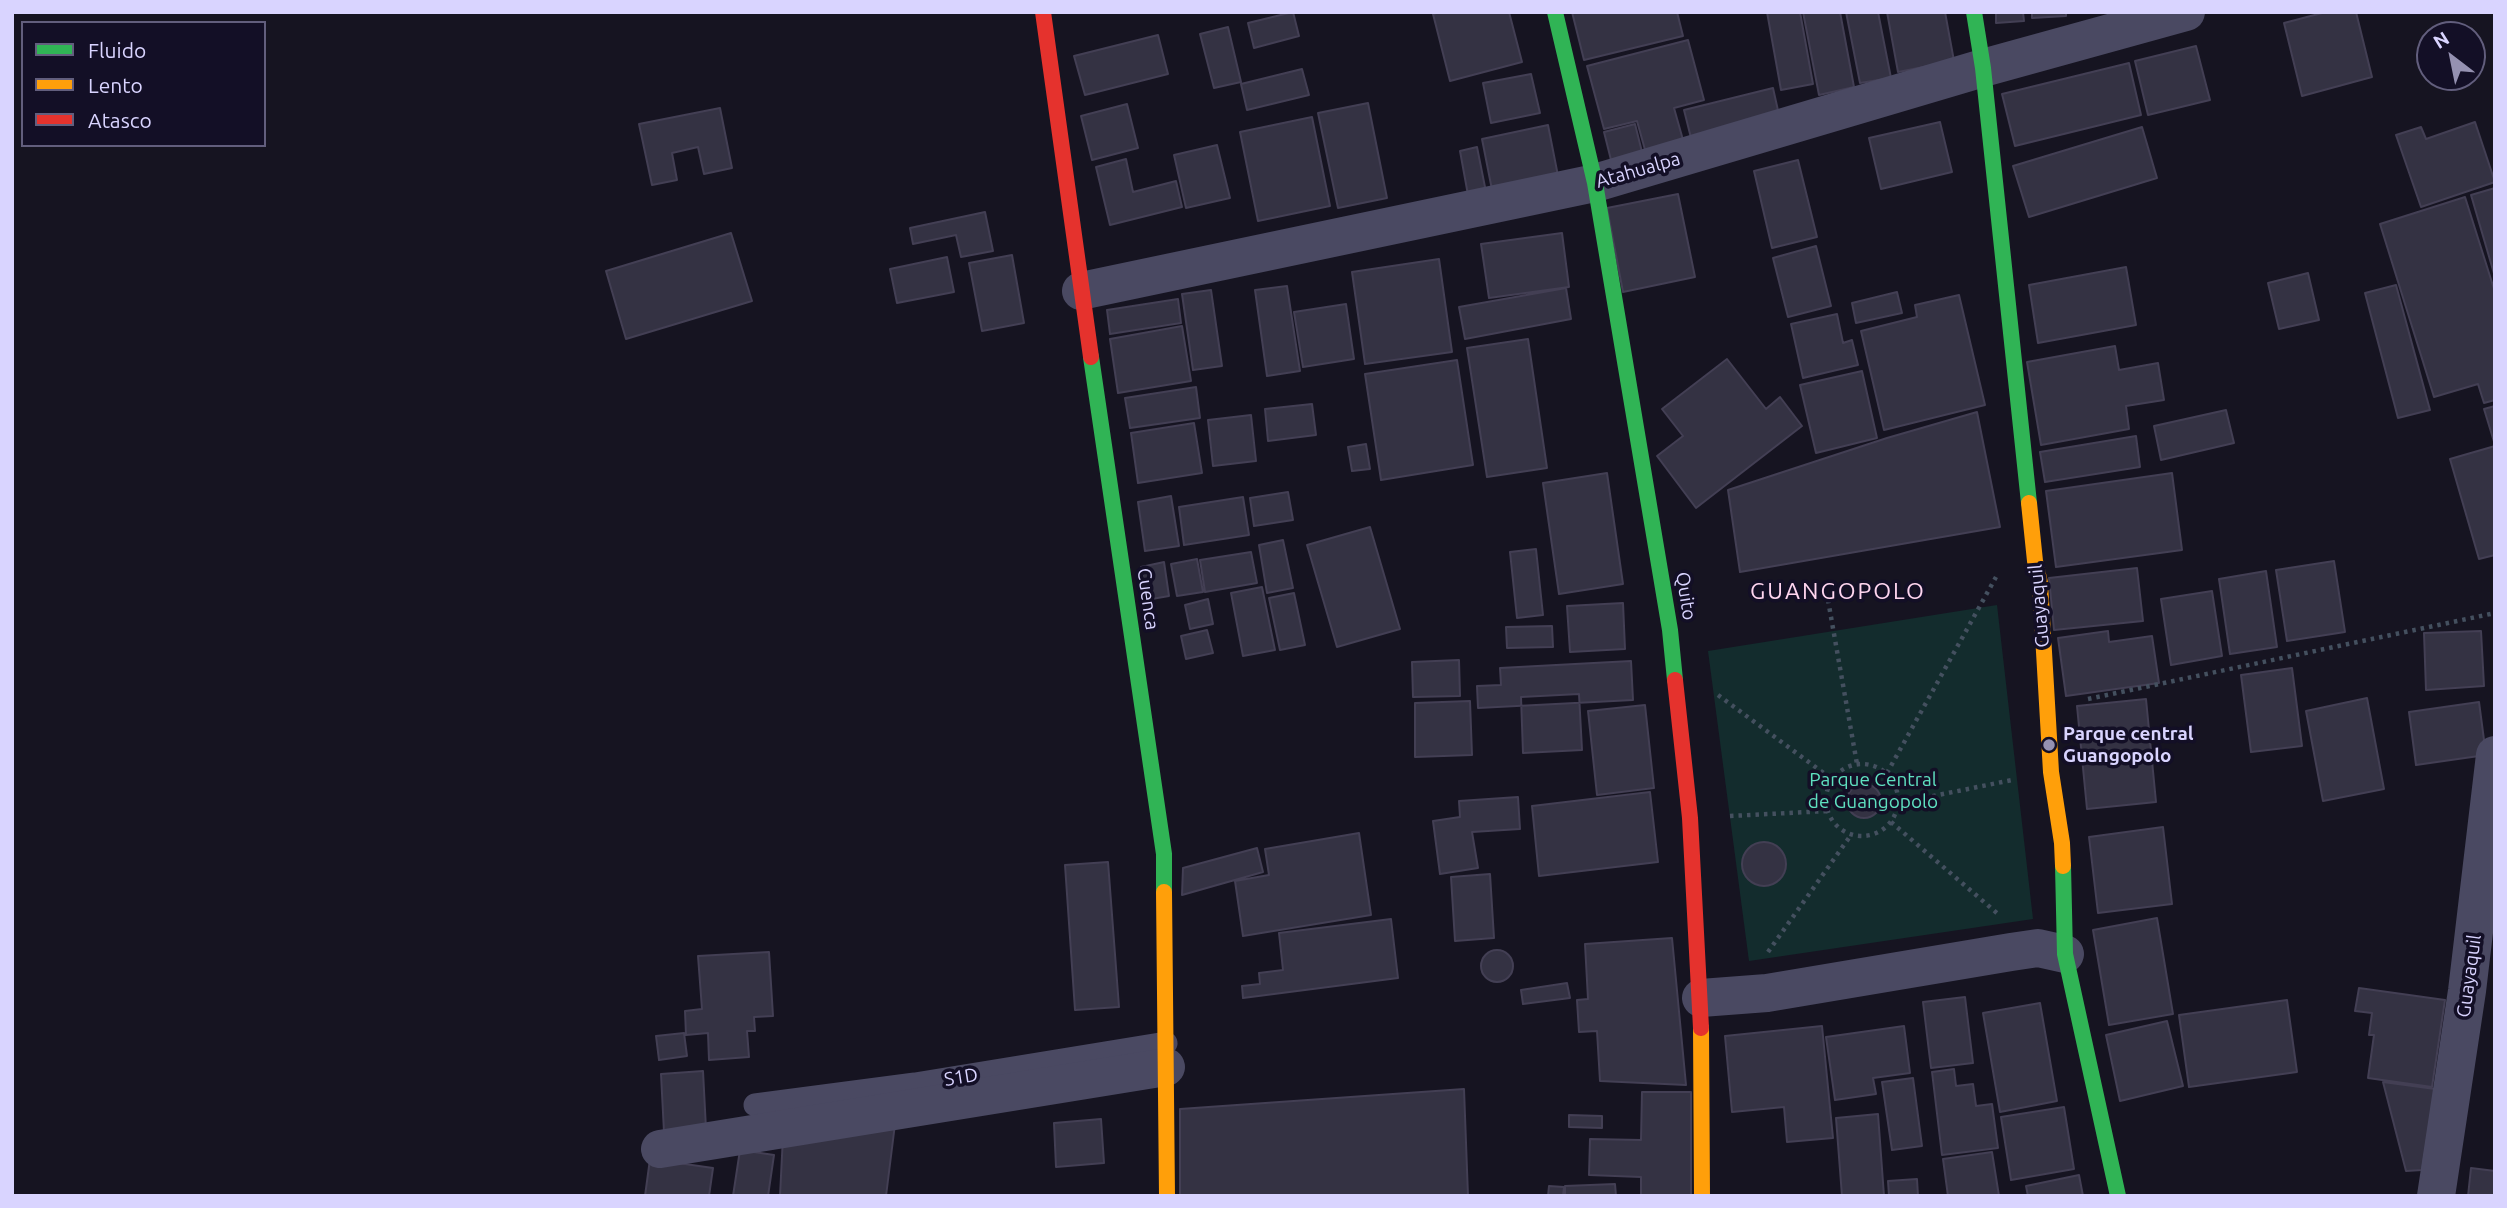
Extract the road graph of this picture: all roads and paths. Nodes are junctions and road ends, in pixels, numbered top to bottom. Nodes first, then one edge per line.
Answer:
1 (1043, 12) edge
2 (1555, 12) edge
3 (1974, 12) edge
4 (2186, 12) edge
5 (1983, 68) junction
6 (1595, 183) junction
7 (1081, 291) junction
8 (2002, 567) dead end
9 (1828, 600) dead end
10 (2495, 612) edge
11 (1674, 662) junction
12 (2046, 708) junction
13 (2495, 755) edge
14 (1857, 764) junction
15 (2051, 772) junction
16 (1887, 773) junction
17 (1833, 780) junction
18 (1899, 803) junction
19 (1827, 811) junction
20 (1690, 818) junction
21 (1891, 822) junction
22 (1851, 835) junction
23 (2052, 951) junction
24 (2481, 994) edge
25 (1719, 997) junction
26 (1166, 1055) junction
27 (755, 1105) dead end
28 (660, 1149) dead end
29 (1167, 1196) edge
30 (1702, 1196) edge
31 (2118, 1196) edge
32 (2436, 1196) edge

1 - 7 street, Cuenca
2 - 6 street, Quito
3 - 5 street, Guayaquil
4 - 5 street, Atahualpa
5 - 6 street, Atahualpa
5 - 12 street, Guayaquil
6 - 7 street, Atahualpa
6 - 11 street, Quito
7 - 26 street, Cuenca
8 - 16 path
9 - 14 path
10 - 12 path
11 - 17 path
11 - 20 street, Quito
12 - 15 street, Guayaquil
13 - 24 street, Guayaquil
14 - 16 path
14 - 17 path
15 - 18 path
15 - 23 street, Guayaquil
16 - 18 path
17 - 19 path
18 - 21 path
19 - 20 path
19 - 22 path
20 - 25 street, Quito
21 - 22 path
21 - 23 path
22 - 25 path
23 - 25 street
23 - 31 street, Guayaquil
24 - 32 street, Guayaquil
25 - 30 street, Quito
26 - 27 lane, S1D
26 - 28 street
26 - 29 street, Cuenca

